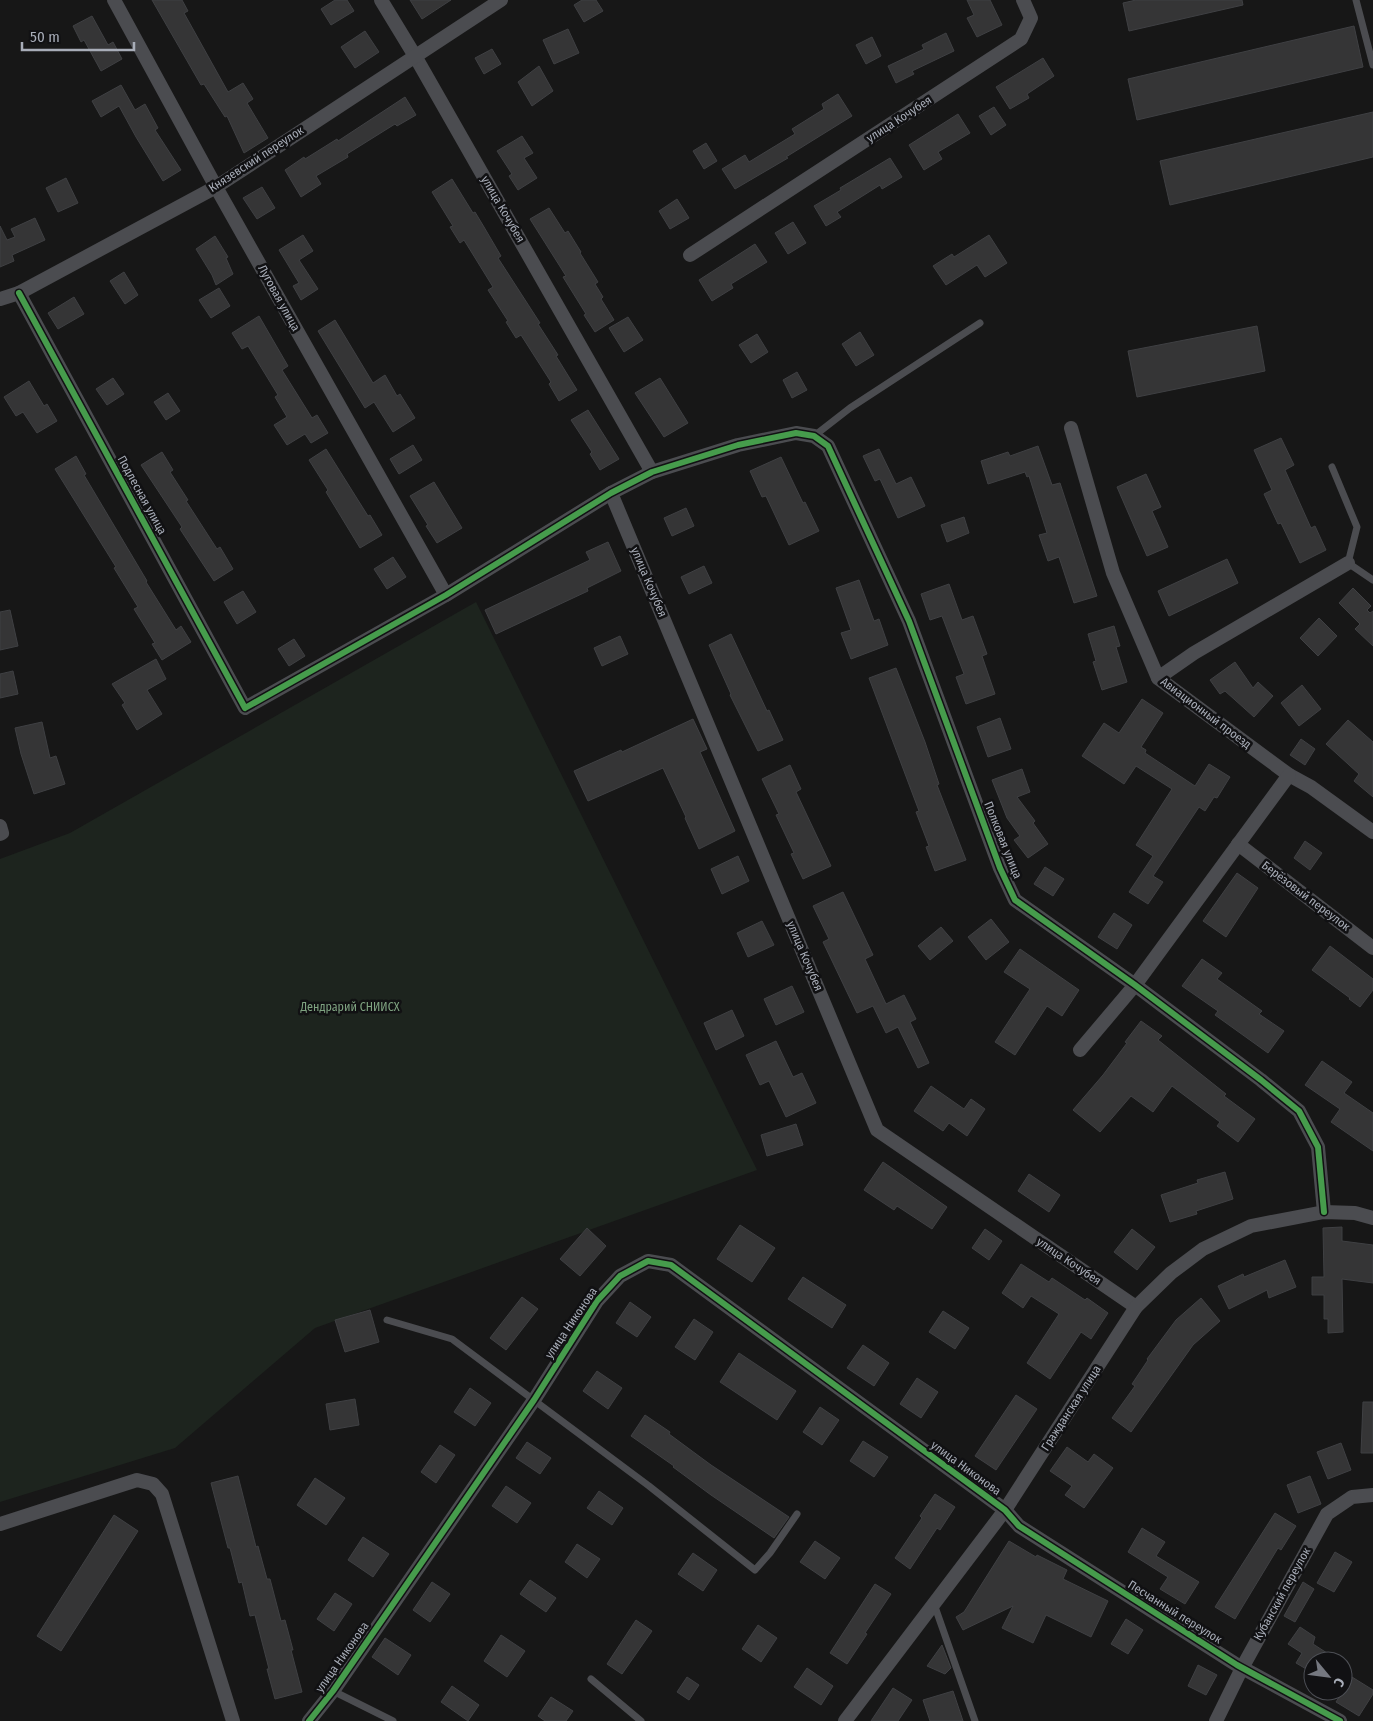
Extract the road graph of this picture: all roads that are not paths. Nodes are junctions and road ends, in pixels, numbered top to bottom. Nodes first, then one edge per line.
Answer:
1 (114, 0) edge
2 (382, 0) edge
3 (501, 0) edge
4 (1023, 0) edge
5 (1356, 0) edge
6 (416, 56) junction
7 (1373, 65) edge
8 (216, 187) junction
9 (690, 255) dead end
10 (19, 293) junction
11 (0, 299) edge
12 (980, 322) dead end
13 (1071, 428) dead end
14 (814, 436) junction
15 (1332, 467) dead end
16 (652, 472) junction
17 (611, 493) junction
18 (1348, 563) junction
19 (1373, 580) edge
20 (446, 595) junction
21 (1158, 678) junction
22 (1289, 775) junction
23 (1373, 832) edge
24 (1238, 844) junction
25 (1373, 948) edge
26 (1135, 985) junction
27 (1080, 1050) dead end
28 (1324, 1212) junction
29 (1373, 1218) edge
30 (1136, 1307) junction
31 (387, 1320) dead end
32 (534, 1400) junction
33 (1373, 1495) edge
34 (1004, 1510) junction
35 (797, 1514) dead end
36 (0, 1524) edge
37 (934, 1604) junction
38 (1242, 1668) junction
39 (591, 1679) dead end
40 (333, 1692) junction
41 (233, 1721) edge
42 (309, 1721) edge
43 (394, 1721) edge
44 (641, 1721) edge
45 (845, 1721) edge
46 (975, 1721) edge
47 (1216, 1721) edge
48 (1340, 1721) edge

1 - 8 street, Луговая улица
2 - 6 street, улица Кочубея
3 - 6 street, Князевский переулок
4 - 9 street, улица Кочубея
5 - 7 lane
6 - 8 street, Князевский переулок
6 - 16 street, улица Кочубея
8 - 10 street, Князевский переулок
8 - 20 street, Луговая улица
10 - 11 street, Князевский переулок
10 - 20 street, Подлесная улица
12 - 14 lane
13 - 21 street, Авиационный проезд
14 - 16 street
14 - 26 street, Полковая улица
15 - 18 lane
16 - 17 street
17 - 20 street
17 - 30 street, улица Кочубея
18 - 19 lane
18 - 21 street
21 - 22 street, Авиационный проезд
22 - 23 street, Авиационный проезд
22 - 24 street
24 - 25 street, Берёзовый переулок
24 - 26 street
26 - 27 street
26 - 28 street, Полковая улица
28 - 29 street, Гражданская улица
28 - 30 street, Гражданская улица
30 - 34 street, Гражданская улица
31 - 32 lane
32 - 34 street, улица Никонова
32 - 35 lane
32 - 40 street, улица Никонова
33 - 38 street, Кубанский переулок
34 - 37 street, Гражданская улица
34 - 38 street, Песчанный переулок
36 - 41 street
37 - 45 street, Гражданская улица
37 - 46 lane
38 - 47 street, Кубанский переулок
38 - 48 street, Песчанный переулок
39 - 44 lane
40 - 42 street, улица Никонова
40 - 43 lane

